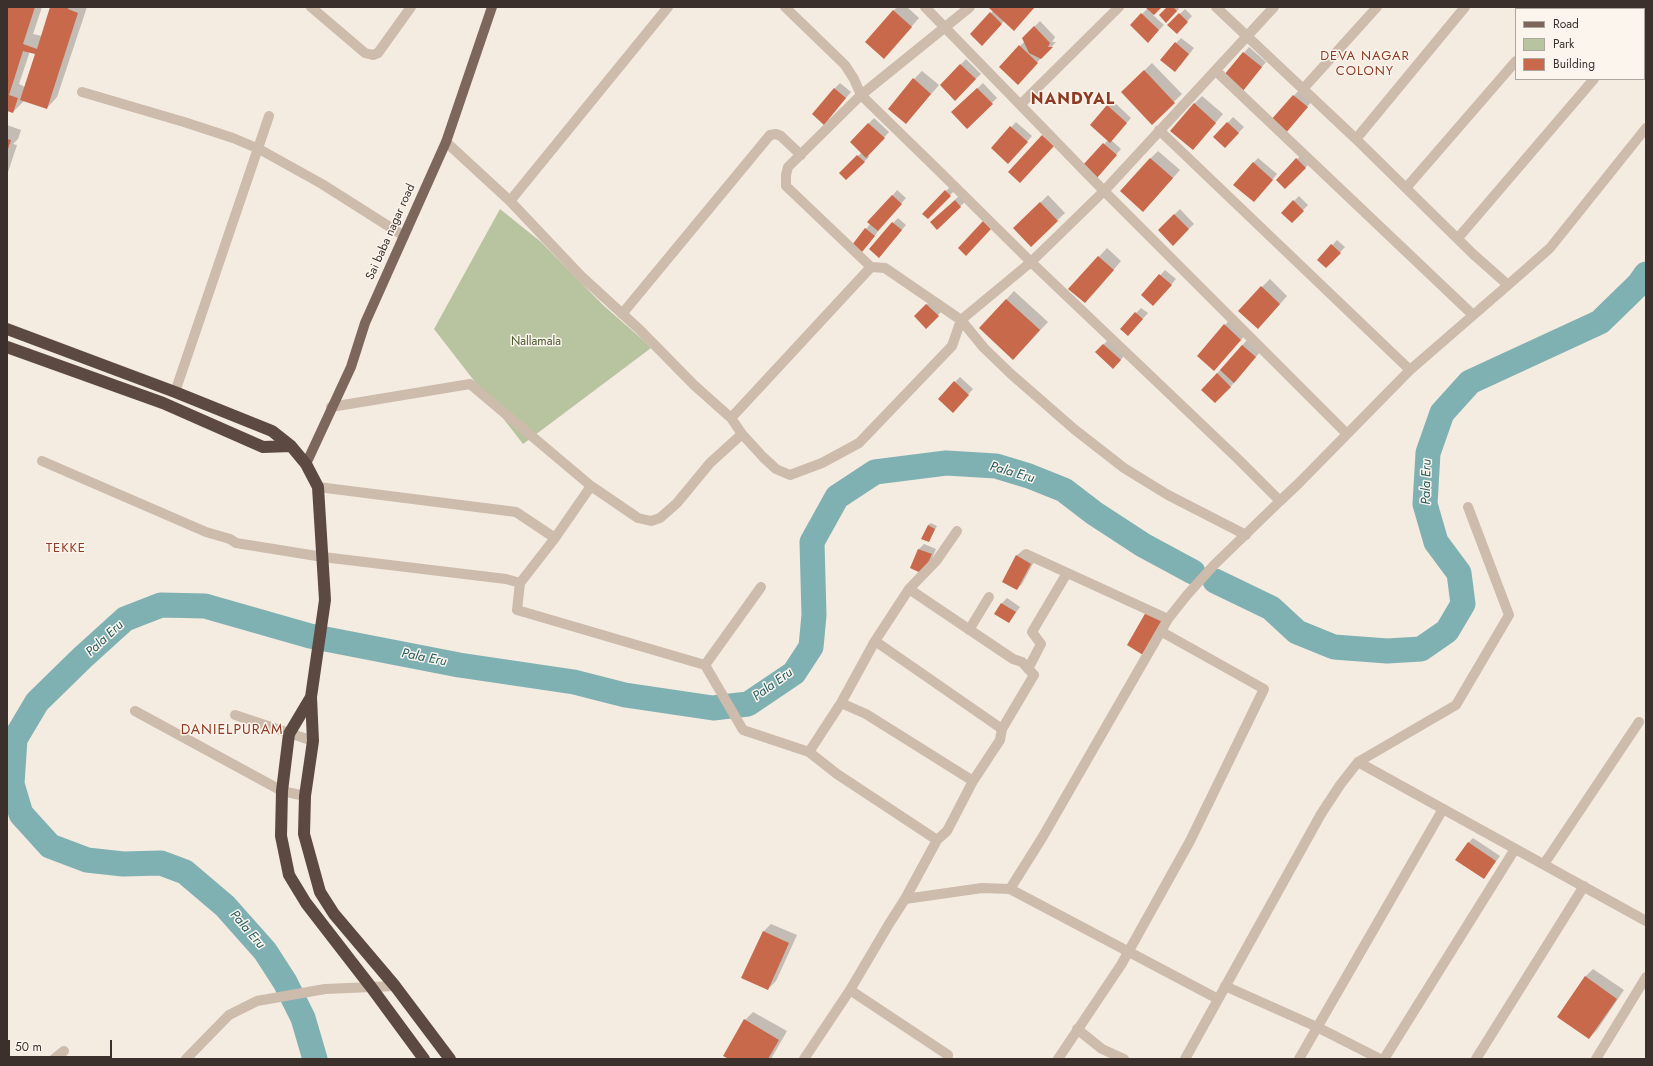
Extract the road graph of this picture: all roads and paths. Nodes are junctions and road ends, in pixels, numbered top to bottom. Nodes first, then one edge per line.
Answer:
1 (311, 7) edge
2 (411, 7) edge
3 (492, 7) edge
4 (668, 7) edge
5 (786, 7) edge
6 (925, 7) edge
7 (970, 7) edge
8 (1119, 7) edge
9 (1216, 7) edge
10 (1274, 7) edge
11 (1377, 7) edge
12 (1465, 7) edge
13 (944, 26) junction
14 (1247, 36) junction
15 (1515, 62) edge
16 (1216, 71) junction
17 (1593, 80) edge
18 (1303, 89) junction
19 (82, 92) dead end
20 (861, 95) junction
21 (1020, 104) junction
22 (269, 116) dead end
23 (1646, 128) edge
24 (1159, 130) junction
25 (1356, 139) junction
26 (446, 142) junction
27 (258, 149) junction
28 (801, 155) junction
29 (1406, 188) junction
30 (1104, 191) junction
31 (510, 201) junction
32 (404, 236) junction
33 (1458, 238) junction
34 (1031, 262) junction
35 (871, 267) junction
36 (1508, 285) junction
37 (622, 314) junction
38 (1473, 315) junction
39 (961, 320) junction
40 (7, 329) edge
41 (7, 347) edge
42 (1410, 370) junction
43 (175, 392) junction
44 (331, 407) junction
45 (730, 418) junction
46 (742, 434) junction
47 (1346, 434) junction
48 (291, 446) junction
49 (42, 461) dead end
50 (306, 464) junction
51 (591, 486) junction
52 (318, 487) junction
53 (1280, 501) junction
54 (1468, 507) dead end
55 (957, 531) dead end
56 (1246, 535) junction
57 (555, 538) junction
58 (1026, 554) dead end
59 (323, 557) junction
60 (1067, 573) junction
61 (520, 583) junction
62 (761, 587) dead end
63 (909, 589) junction
64 (989, 597) dead end
65 (1168, 620) junction
66 (968, 630) junction
67 (1162, 632) junction
68 (875, 641) junction
69 (705, 665) junction
70 (1028, 669) junction
71 (311, 697) junction
72 (841, 703) junction
73 (135, 711) dead end
74 (235, 715) dead end
75 (1639, 722) dead end
76 (1002, 729) junction
77 (289, 734) junction
78 (313, 742) junction
79 (809, 752) junction
80 (1358, 762) junction
81 (973, 781) junction
82 (282, 791) junction
83 (305, 796) junction
84 (1444, 809) junction
85 (938, 840) junction
86 (1515, 849) junction
87 (1544, 864) junction
88 (1584, 886) junction
89 (1010, 889) junction
90 (905, 899) junction
91 (1646, 921) edge
92 (1128, 952) junction
93 (1646, 977) edge
94 (395, 986) junction
95 (1225, 986) junction
96 (371, 987) junction
97 (850, 990) junction
98 (1218, 999) junction
99 (1317, 1027) junction
100 (1077, 1029) junction
101 (64, 1051) dead end
102 (54, 1059) edge
103 (186, 1059) edge
104 (424, 1059) edge
105 (450, 1059) edge
106 (804, 1059) edge
107 (947, 1059) edge
108 (1058, 1059) edge
109 (1124, 1059) edge
110 (1186, 1059) edge
111 (1298, 1059) edge
112 (1380, 1059) edge
113 (1384, 1059) edge
114 (1476, 1059) edge
115 (1596, 1059) edge

1 - 2 street
3 - 26 main road, Sai baba nagar road
4 - 31 street
5 - 20 street
6 - 13 street
7 - 13 street
8 - 21 street
9 - 14 street
10 - 14 street
11 - 18 street
12 - 25 street
13 - 20 street
13 - 21 street
14 - 16 street
14 - 18 street
15 - 29 street
16 - 24 street
16 - 38 street
17 - 33 street
18 - 25 street
19 - 27 street
20 - 28 street
20 - 34 street
21 - 30 street
22 - 27 street
23 - 36 street
24 - 30 street
24 - 42 street
25 - 29 street
26 - 31 street
26 - 32 main road, Sai baba nagar road
27 - 32 street
27 - 43 street
28 - 35 street
28 - 37 street
29 - 33 street
30 - 34 street
30 - 47 street
31 - 37 street
32 - 44 main road, Sai baba nagar road
33 - 36 street
34 - 39 street
34 - 53 street
35 - 39 street
35 - 45 street
36 - 38 street
37 - 45 street
38 - 42 street
39 - 46 street
39 - 56 street
40 - 43 highway
41 - 48 highway
42 - 47 street
43 - 48 highway
44 - 50 main road, Sai baba nagar road
44 - 51 street
45 - 46 street
46 - 51 street
47 - 53 street
48 - 50 highway
49 - 59 street
50 - 52 highway
51 - 57 street
52 - 57 street
52 - 59 highway
53 - 56 street
54 - 80 street
55 - 63 street
56 - 65 street
57 - 61 street
58 - 60 street
59 - 61 street
59 - 71 highway
60 - 65 street
60 - 70 street
61 - 69 street
62 - 69 street
63 - 66 street
63 - 68 street
64 - 66 street
65 - 67 street
66 - 70 street
67 - 89 street
67 - 92 street
68 - 72 street
68 - 76 street
69 - 79 street
70 - 76 street
71 - 77 highway
71 - 78 highway
72 - 79 street
72 - 81 street
73 - 82 street
74 - 77 street
75 - 87 street
76 - 81 street
77 - 78 street
77 - 82 highway
78 - 83 highway
79 - 85 street
80 - 84 street
80 - 95 street
81 - 85 street
82 - 83 street
82 - 96 highway
83 - 94 highway
84 - 86 street
84 - 99 street
85 - 90 street
86 - 87 street
86 - 113 street
87 - 88 street
88 - 91 street
88 - 114 street
89 - 90 street
89 - 92 street
90 - 97 street
92 - 98 street
92 - 100 street
93 - 115 street
94 - 96 street
94 - 105 highway
95 - 98 street
95 - 99 street
96 - 103 street
96 - 104 highway
97 - 106 street
97 - 107 street
98 - 110 street
99 - 111 street
99 - 112 street
100 - 108 street
100 - 109 street
101 - 102 street

